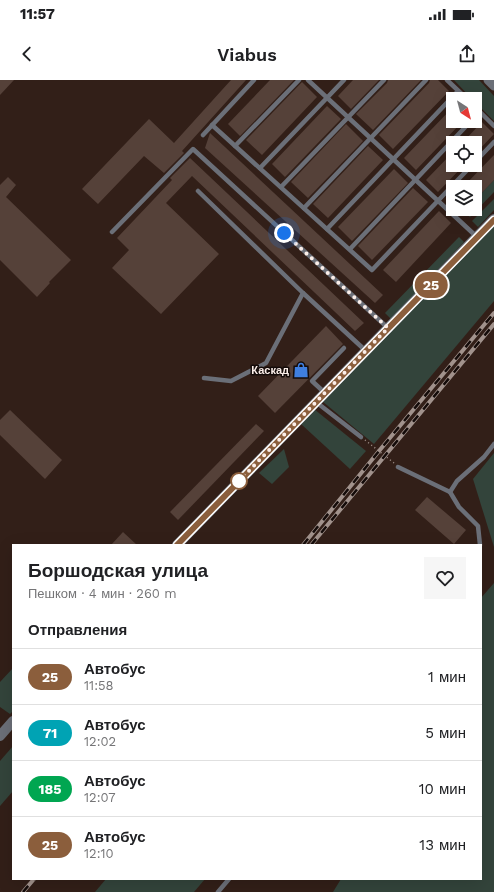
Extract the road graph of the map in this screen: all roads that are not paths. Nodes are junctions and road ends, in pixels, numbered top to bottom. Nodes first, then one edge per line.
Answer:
1 (254, 80) edge
2 (299, 80) edge
3 (308, 80) edge
4 (344, 80) edge
5 (384, 80) edge
6 (426, 80) edge
7 (447, 80) edge
8 (488, 80) edge
9 (494, 86) edge
10 (458, 91) joint
11 (327, 98) junction
12 (482, 114) edge
13 (348, 117) junction
14 (212, 125) junction
15 (494, 126) edge
16 (464, 128) edge
17 (203, 135) dead end
18 (370, 138) junction
19 (494, 142) edge
20 (235, 146) junction
21 (482, 155) edge
22 (393, 159) junction
23 (260, 168) junction
24 (465, 172) edge
25 (415, 180) junction
26 (281, 187) junction
27 (198, 191) dead end
28 (438, 201) junction
29 (304, 208) junction
30 (494, 220) edge
31 (327, 229) junction
32 (112, 232) dead end
33 (477, 237) junction
34 (350, 249) junction
35 (303, 293) junction
36 (388, 328) junction
37 (344, 348) dead end
38 (366, 351) junction
39 (204, 378) dead end
40 (325, 393) junction
41 (316, 402) junction
42 (361, 437) road end
43 (494, 444) edge
44 (398, 467) road end
45 (450, 492) junction
46 (178, 544) edge
47 (480, 544) edge
48 (12, 722) edge
49 (0, 736) edge
50 (228, 880) edge
51 (218, 892) edge

1 - 14 lane
2 - 20 lane
3 - 11 lane
4 - 11 lane
5 - 13 lane
6 - 18 lane
7 - 10 lane
8 - 9 street
10 - 22 lane
11 - 13 lane
11 - 23 lane
12 - 15 lane
13 - 18 lane
13 - 26 lane
14 - 17 lane
14 - 20 lane
16 - 25 lane
18 - 22 lane
18 - 29 lane
19 - 21 lane
20 - 23 lane
22 - 25 lane
22 - 31 lane
23 - 26 lane
24 - 28 lane
25 - 28 lane
25 - 34 lane
26 - 29 lane
27 - 35 lane
28 - 33 lane
28 - 34 lane
29 - 31 lane
30 - 33 street
31 - 34 lane
32 - 36 lane
33 - 36 street
35 - 38 lane
35 - 39 lane
36 - 38 street
37 - 40 lane
38 - 40 street
40 - 41 street
41 - 42 lane
41 - 46 street
43 - 45 lane
44 - 45 lane
45 - 47 lane
48 - 49 street
50 - 51 lane

